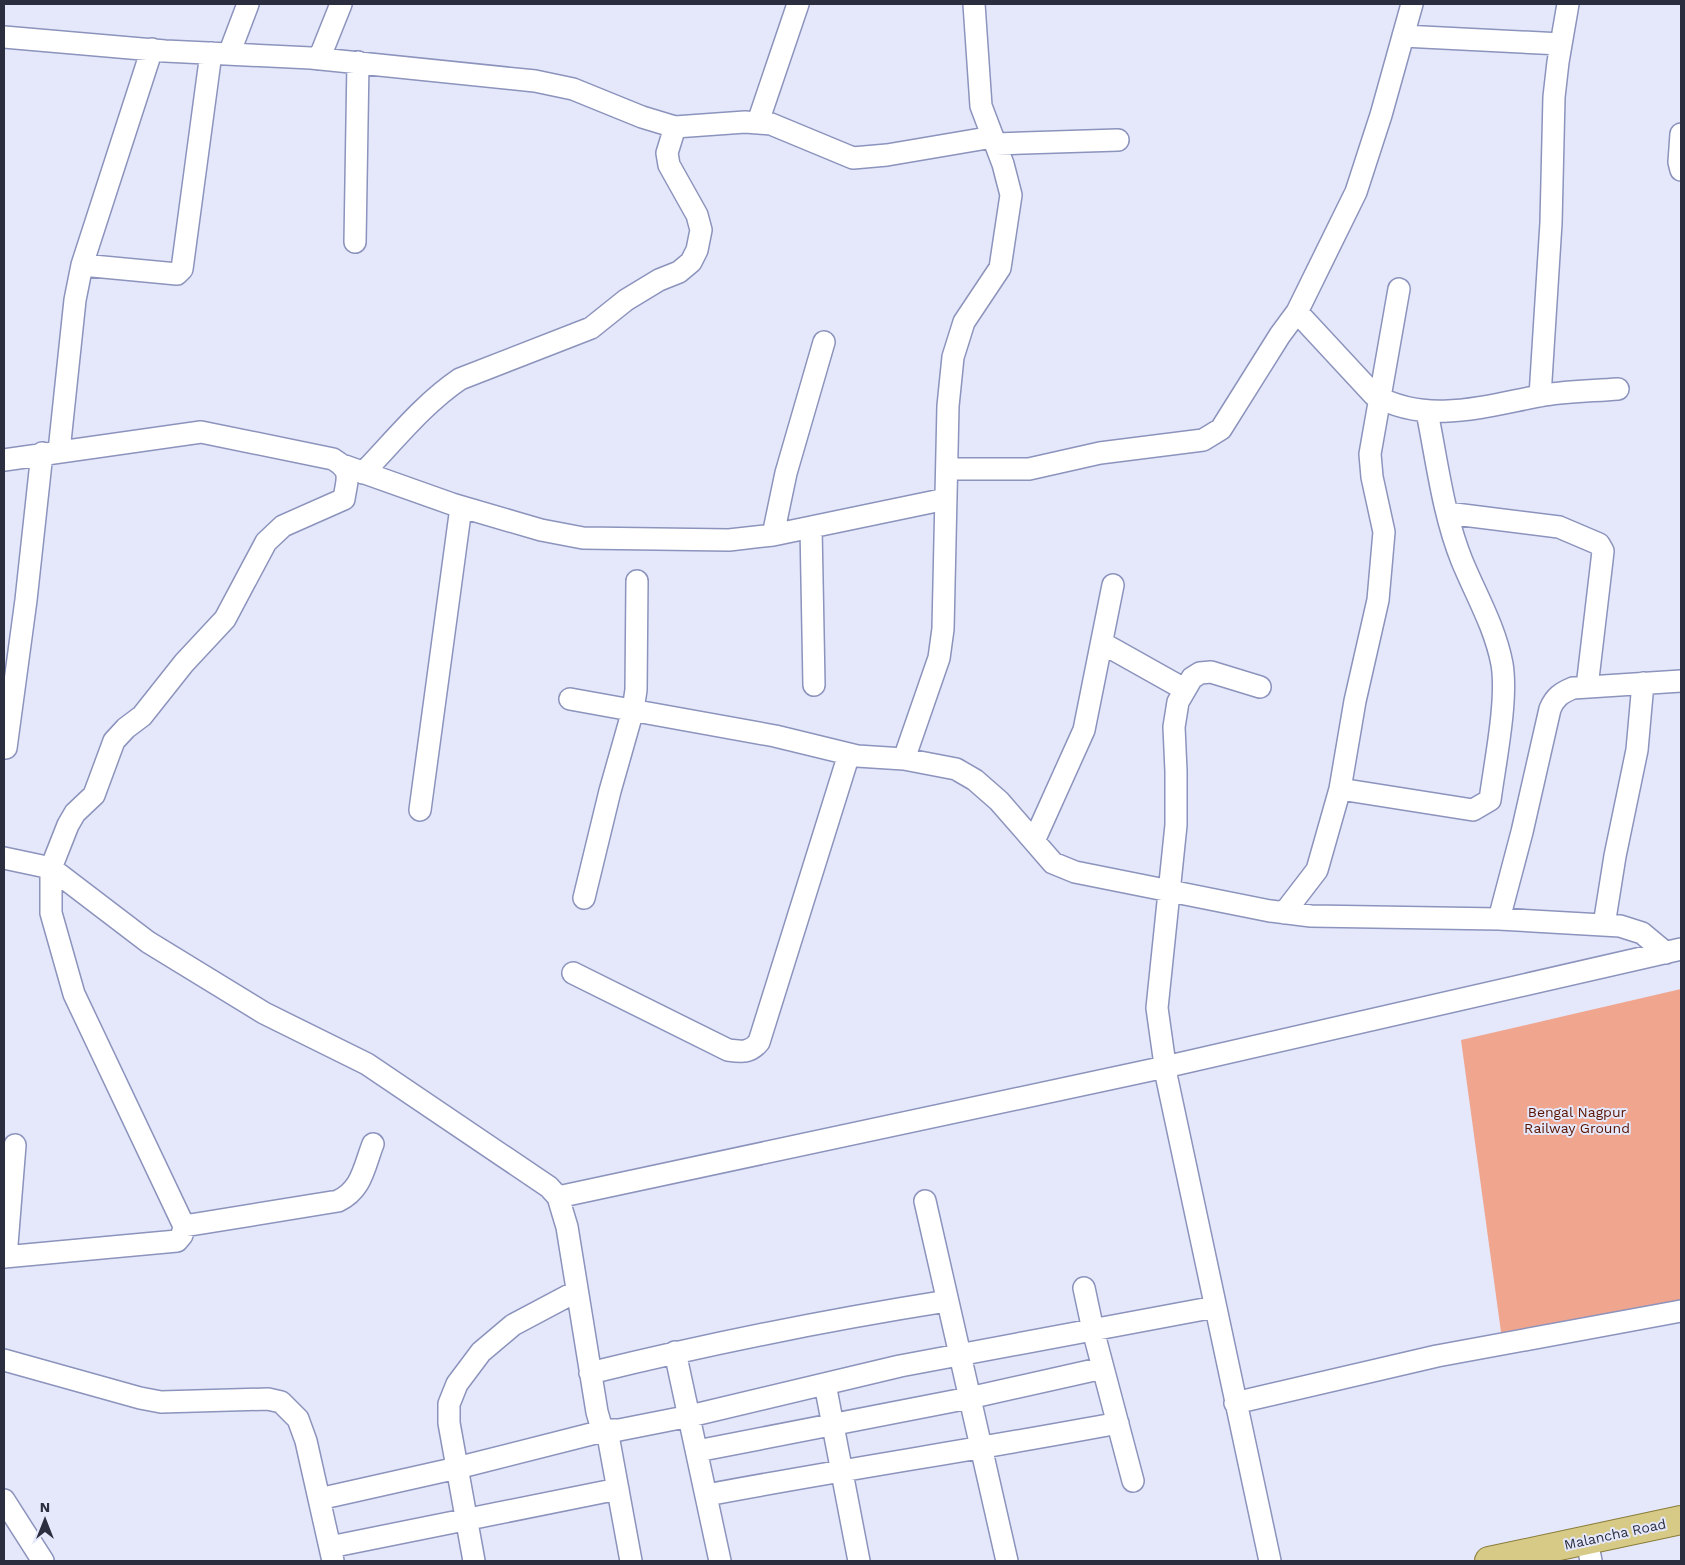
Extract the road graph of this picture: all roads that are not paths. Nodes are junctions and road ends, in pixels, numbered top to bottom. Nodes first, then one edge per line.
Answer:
1 (248, 4) edge
2 (341, 4) edge
3 (798, 4) edge
4 (974, 4) edge
5 (1412, 4) edge
6 (1568, 4) edge
7 (1403, 36) junction
8 (4, 37) edge
9 (1561, 44) junction
10 (152, 49) junction
11 (220, 53) junction
12 (319, 59) junction
13 (358, 62) junction
14 (758, 122) junction
15 (675, 127) junction
16 (1681, 134) edge
17 (1118, 140) dead end
18 (994, 141) junction
19 (1681, 170) edge
20 (355, 242) dead end
21 (82, 265) junction
22 (1399, 289) dead end
23 (1297, 312) junction
24 (824, 342) dead end
25 (1618, 389) dead end
26 (1540, 396) junction
27 (1380, 398) junction
28 (1427, 412) junction
29 (51, 452) junction
30 (4, 460) edge
31 (947, 469) junction
32 (354, 470) junction
33 (946, 500) junction
34 (461, 507) junction
35 (1447, 513) junction
36 (811, 527) junction
37 (773, 535) junction
38 (637, 581) dead end
39 (1113, 585) dead end
40 (1102, 643) junction
41 (1681, 681) edge
42 (1643, 683) junction
43 (814, 685) dead end
44 (1260, 687) dead end
45 (1587, 687) junction
46 (1184, 689) junction
47 (570, 699) dead end
48 (633, 710) junction
49 (6, 748) dead end
50 (850, 754) junction
51 (904, 759) junction
52 (1340, 789) junction
53 (420, 810) dead end
54 (1034, 841) junction
55 (4, 858) edge
56 (51, 868) junction
57 (1168, 892) junction
58 (584, 898) dead end
59 (1284, 913) junction
60 (1499, 919) junction
61 (1604, 925) junction
62 (1674, 951) edge
63 (573, 973) dead end
64 (1165, 1067) junction
65 (373, 1144) dead end
66 (15, 1145) dead end
67 (558, 1197) junction
68 (925, 1201) dead end
69 (184, 1226) junction
70 (5, 1257) edge
71 (1084, 1288) dead end
72 (577, 1291) junction
73 (947, 1301) junction
74 (1215, 1307) junction
75 (1681, 1311) edge
76 (1093, 1330) junction
77 (675, 1352) junction
78 (959, 1355) junction
79 (4, 1360) edge
80 (1103, 1368) junction
81 (590, 1373) junction
82 (825, 1384) junction
83 (969, 1398) junction
84 (1235, 1403) junction
85 (690, 1416) junction
86 (1118, 1423) junction
87 (833, 1426) junction
88 (607, 1430) junction
89 (981, 1449) junction
90 (697, 1451) junction
91 (457, 1468) junction
92 (842, 1470) junction
93 (1134, 1481) dead end
94 (618, 1489) junction
95 (707, 1495) junction
96 (319, 1498) junction
97 (4, 1500) edge
98 (466, 1519) junction
99 (1681, 1520) edge
100 (1589, 1551) edge
101 (331, 1554) edge
102 (1000, 1560) edge
103 (43, 1561) edge
104 (474, 1561) edge
105 (631, 1561) edge
106 (720, 1561) edge
107 (859, 1561) edge
108 (1270, 1561) edge
109 (1489, 1561) edge

1 - 11 street
2 - 12 street
3 - 14 street
4 - 18 street
5 - 7 street
6 - 9 street
7 - 9 street
7 - 23 street
8 - 10 street
9 - 26 street
10 - 11 street
10 - 21 street
11 - 12 street
11 - 21 street
12 - 13 street
13 - 15 street
13 - 20 street
14 - 15 street
14 - 18 street
15 - 32 street
16 - 19 street
17 - 18 street
18 - 31 street
21 - 29 street
22 - 27 street
23 - 27 street
23 - 31 street
24 - 37 street
25 - 26 street
26 - 28 street
27 - 28 street
27 - 52 street
28 - 35 street
29 - 30 street
29 - 32 street
29 - 49 street
31 - 33 street
32 - 34 street
32 - 56 street
33 - 36 street
33 - 51 street
34 - 37 street
34 - 53 street
35 - 45 street
35 - 52 street
36 - 37 street
36 - 43 street
38 - 48 street
39 - 40 street
40 - 46 street
40 - 54 street
41 - 42 street
42 - 45 street
42 - 61 street
44 - 46 street
45 - 60 street
46 - 57 street
47 - 48 street
48 - 50 street
48 - 58 street
50 - 51 street
50 - 63 street
51 - 54 street
52 - 59 street
54 - 57 street
55 - 56 street
56 - 67 street
56 - 69 street
57 - 59 street
57 - 64 street
59 - 60 street
60 - 61 street
61 - 62 street
62 - 64 street
64 - 67 street
64 - 74 street
65 - 69 street
66 - 70 street
67 - 72 street
68 - 73 street
69 - 70 street
71 - 76 street
72 - 81 street
72 - 91 street
73 - 77 street
73 - 78 street
74 - 76 street
74 - 84 street
75 - 84 street
76 - 78 street
76 - 80 street
77 - 81 street
77 - 85 street
78 - 82 street
78 - 83 street
79 - 96 street
80 - 83 street
80 - 86 street
81 - 88 street
82 - 85 street
82 - 87 street
83 - 87 street
83 - 89 street
84 - 108 street
85 - 88 street
85 - 90 street
86 - 89 street
86 - 93 street
87 - 90 street
87 - 92 street
88 - 91 street
88 - 94 street
89 - 92 street
89 - 102 street
90 - 95 street
91 - 96 street
91 - 98 street
92 - 95 street
92 - 107 street
94 - 98 street
94 - 105 street
95 - 106 street
96 - 101 street
97 - 103 street
98 - 101 street
98 - 104 street
99 - 100 main road, Malancha Road
100 - 109 main road, Malancha Road

